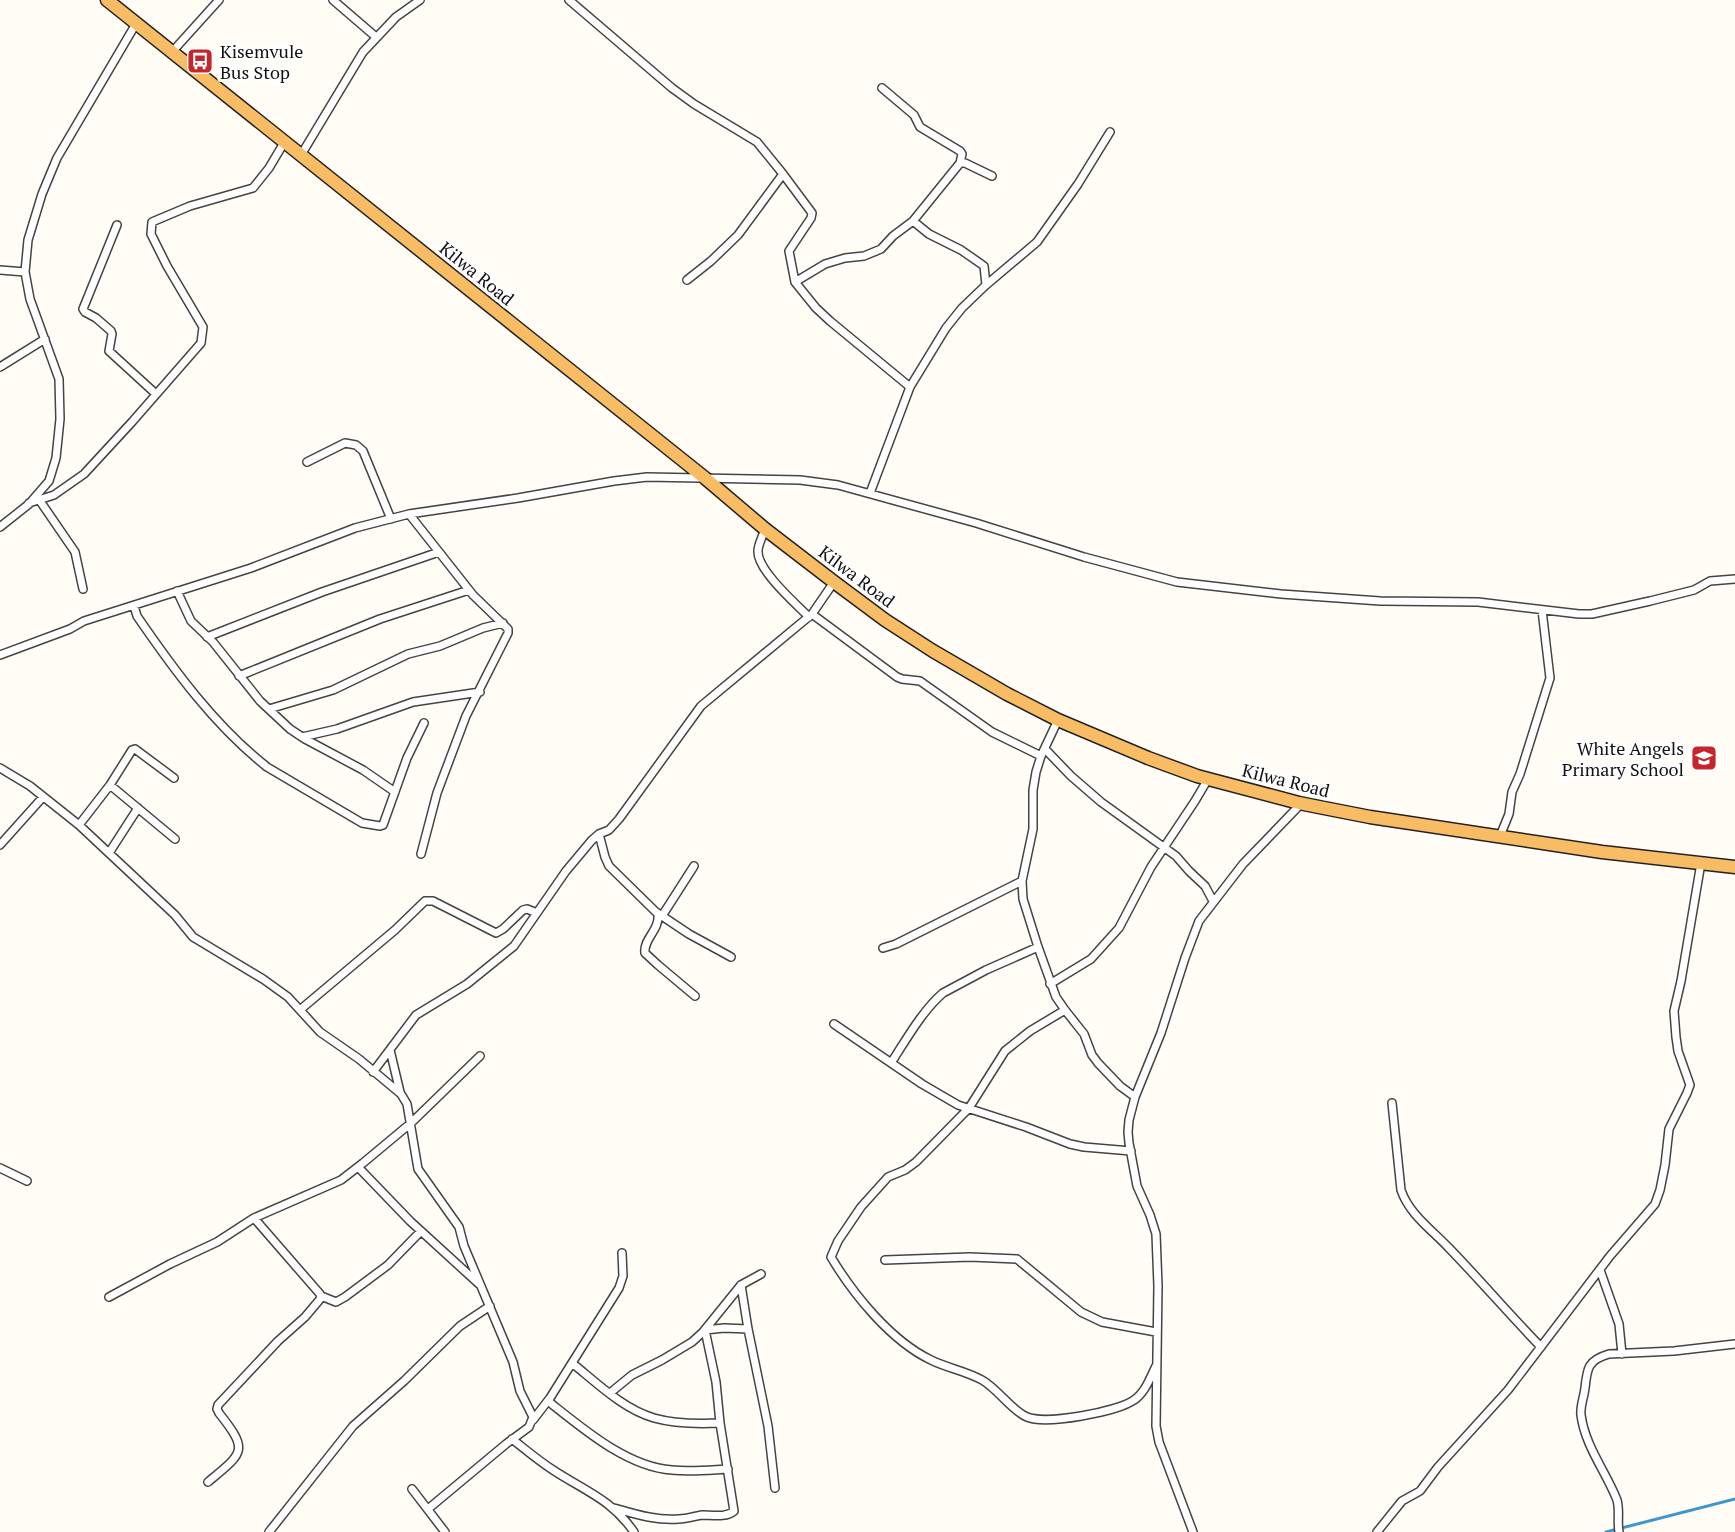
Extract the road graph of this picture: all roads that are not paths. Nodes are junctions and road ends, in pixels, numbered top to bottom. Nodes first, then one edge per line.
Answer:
1 (108, 0) edge
2 (219, 0) edge
3 (333, 0) edge
4 (420, 0) edge
5 (569, 0) edge
6 (137, 22) junction
7 (376, 37) junction
8 (171, 51) junction
9 (882, 88) dead end
10 (1110, 132) dead end
11 (285, 141) junction
12 (301, 154) junction
13 (960, 164) junction
14 (783, 174) junction
15 (992, 176) dead end
16 (913, 221) junction
17 (117, 225) dead end
18 (0, 270) edge
19 (25, 272) junction
20 (687, 280) dead end
21 (795, 282) junction
22 (986, 285) junction
23 (45, 339) junction
24 (0, 367) edge
25 (910, 387) junction
26 (156, 394) junction
27 (307, 462) dead end
28 (705, 478) junction
29 (870, 493) junction
30 (39, 501) junction
31 (29, 504) junction
32 (409, 514) junction
33 (391, 519) junction
34 (0, 527) edge
35 (765, 529) junction
36 (439, 552) junction
37 (1735, 579) edge
38 (834, 582) junction
39 (83, 589) dead end
40 (469, 590) junction
41 (177, 591) junction
42 (134, 606) junction
43 (1542, 610) junction
44 (811, 616) junction
45 (503, 623) junction
46 (207, 636) junction
47 (0, 655) edge
48 (239, 676) junction
49 (480, 692) junction
50 (269, 709) junction
51 (1058, 720) junction
52 (424, 723) dead end
53 (302, 737) junction
54 (1043, 752) junction
55 (0, 768) edge
56 (174, 778) dead end
57 (1208, 779) junction
58 (110, 785) junction
59 (395, 792) junction
60 (43, 797) junction
61 (1299, 803) junction
62 (138, 808) junction
63 (79, 825) junction
64 (599, 834) junction
65 (1500, 836) junction
66 (175, 839) dead end
67 (0, 845) edge
68 (1164, 846) junction
69 (109, 853) junction
70 (421, 854) dead end
71 (1701, 863) junction
72 (694, 866) dead end
73 (1735, 867) edge
74 (1022, 881) junction
75 (1213, 901) junction
76 (537, 914) junction
77 (659, 914) junction
78 (1038, 947) junction
79 (883, 948) dead end
80 (731, 957) dead end
81 (1050, 984) junction
82 (696, 996) dead end
83 (301, 1009) junction
84 (1065, 1010) junction
85 (834, 1024) dead end
86 (390, 1050) junction
87 (480, 1056) dead end
88 (891, 1063) junction
89 (373, 1072) junction
90 (401, 1094) junction
91 (1134, 1097) junction
92 (1392, 1103) dead end
93 (969, 1108) junction
94 (411, 1123) junction
95 (1131, 1151) junction
96 (358, 1167) junction
97 (0, 1168) edge
98 (27, 1180) dead end
99 (254, 1218) junction
100 (421, 1231) junction
101 (622, 1253) dead end
102 (885, 1260) dead end
103 (1600, 1270) junction
104 (761, 1274) dead end
105 (741, 1285) junction
106 (481, 1286) junction
107 (321, 1296) junction
108 (108, 1297) dead end
109 (490, 1306) junction
110 (748, 1329) junction
111 (705, 1330) junction
112 (1156, 1332) junction
113 (1735, 1344) edge
114 (1541, 1347) junction
115 (1622, 1354) junction
116 (572, 1364) junction
117 (1156, 1364) junction
118 (610, 1393) junction
119 (548, 1401) junction
120 (533, 1420) junction
121 (720, 1423) junction
122 (512, 1439) junction
123 (728, 1469) junction
124 (208, 1482) dead end
125 (775, 1488) dead end
126 (412, 1489) dead end
127 (614, 1508) junction
128 (428, 1509) junction
129 (269, 1532) edge
130 (445, 1532) edge
131 (634, 1532) edge
132 (1193, 1532) edge
133 (1377, 1532) edge
134 (1619, 1532) edge

1 - 6 highway, Kilwa Road
2 - 8 street
3 - 7 street
4 - 7 street
5 - 14 street
6 - 8 highway, Kilwa Road
6 - 19 street
7 - 12 street
8 - 11 highway, Kilwa Road
9 - 13 street
10 - 22 street
11 - 12 highway, Kilwa Road
11 - 26 street
12 - 28 highway, Kilwa Road
13 - 15 street
13 - 16 street
14 - 20 street
14 - 21 street
16 - 21 street
16 - 22 street
17 - 26 street
18 - 19 street
19 - 23 street
21 - 25 street
22 - 25 street
23 - 24 street
23 - 31 street
25 - 29 street
26 - 30 street
27 - 33 street
28 - 29 street
28 - 32 street
28 - 35 highway, Kilwa Road
29 - 43 street
30 - 31 street
30 - 39 street
31 - 34 street
32 - 33 street
32 - 36 street
33 - 41 street
35 - 38 highway, Kilwa Road
35 - 44 street
36 - 40 street
36 - 46 street
37 - 43 street
38 - 44 street
38 - 51 highway, Kilwa Road
40 - 45 street
40 - 48 street
41 - 42 street
41 - 46 street
42 - 47 street
42 - 59 street
43 - 65 street
44 - 54 street
44 - 64 street
45 - 49 street
45 - 50 street
46 - 48 street
48 - 50 street
49 - 53 street
49 - 70 street
50 - 53 street
51 - 54 street
51 - 57 highway, Kilwa Road
52 - 59 street
53 - 59 street
54 - 68 street
54 - 74 street
55 - 60 street
56 - 58 street
57 - 61 highway, Kilwa Road
57 - 68 street
58 - 62 street
58 - 63 street
60 - 63 street
60 - 67 street
61 - 65 highway, Kilwa Road
61 - 75 street
62 - 66 street
62 - 69 street
63 - 69 street
64 - 76 street
64 - 77 street
65 - 71 highway, Kilwa Road
68 - 75 street
68 - 81 street
69 - 83 street
71 - 73 highway, Kilwa Road
71 - 103 street
72 - 77 street
74 - 78 street
74 - 79 street
75 - 91 street
76 - 83 street
76 - 86 street
77 - 80 street
77 - 82 street
78 - 81 street
78 - 88 street
81 - 84 street
83 - 89 street
84 - 91 street
84 - 93 street
85 - 88 street
86 - 89 street
86 - 90 street
87 - 94 street
88 - 93 street
89 - 90 street
90 - 94 street
91 - 95 street
92 - 114 street
93 - 95 street
93 - 117 street
94 - 96 street
94 - 106 street
95 - 112 street
96 - 99 street
96 - 100 street
97 - 98 street
99 - 107 street
99 - 108 street
100 - 106 street
100 - 107 street
101 - 116 street
102 - 112 street
103 - 114 street
103 - 115 street
104 - 105 street
105 - 110 street
105 - 111 street
106 - 109 street
107 - 124 street
109 - 120 street
109 - 129 street
110 - 111 street
110 - 125 street
111 - 118 street
111 - 121 street
112 - 117 street
113 - 115 street
114 - 133 street
115 - 134 street
116 - 118 street
116 - 119 street
117 - 132 street
118 - 121 street
119 - 120 street
119 - 123 street
120 - 122 street
121 - 123 street
122 - 127 street
122 - 128 street
123 - 127 street
126 - 128 street
127 - 131 street
128 - 130 street

